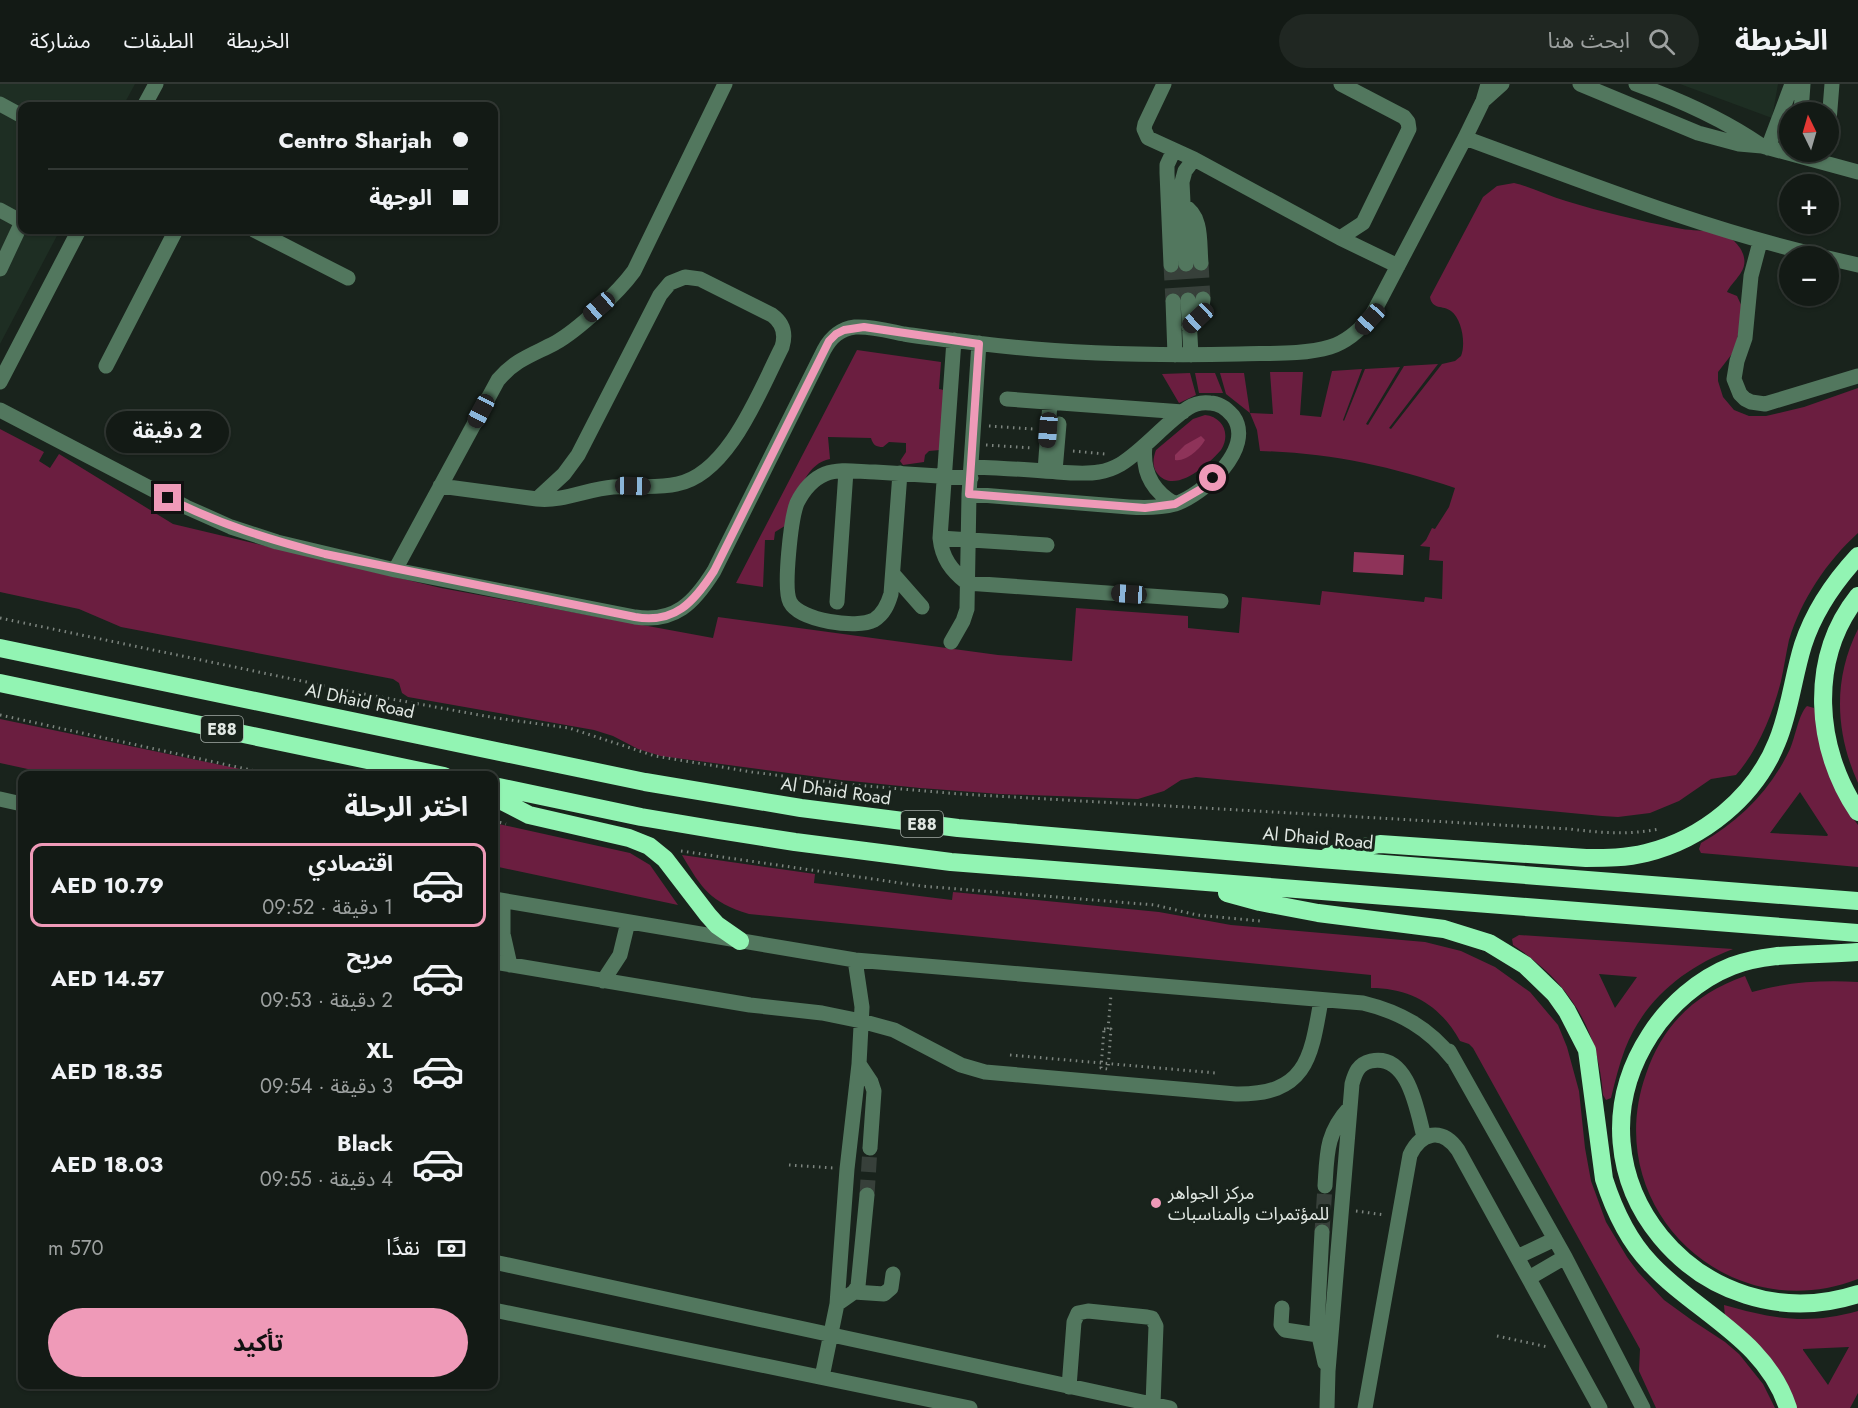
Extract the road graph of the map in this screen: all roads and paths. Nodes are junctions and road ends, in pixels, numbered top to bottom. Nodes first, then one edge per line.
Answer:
1 (156, 84) edge
2 (725, 84) edge
3 (1341, 84) edge
4 (1488, 84) edge
5 (1502, 84) edge
6 (1580, 84) edge
7 (1636, 84) edge
8 (1792, 84) edge
9 (1803, 84) edge
10 (1832, 84) edge
11 (1161, 89) edge
12 (1483, 101) junction
13 (146, 102) edge
14 (1802, 102) edge
15 (1831, 102) edge
16 (0, 104) edge
17 (18, 114) edge
18 (1465, 138) junction
19 (1765, 147) junction
20 (1174, 150) junction
21 (1779, 150) edge
22 (1194, 159) junction
23 (1836, 162) edge
24 (1858, 172) edge
25 (0, 210) edge
26 (18, 220) edge
27 (1363, 223) junction
28 (18, 231) edge
29 (77, 234) edge
30 (174, 234) edge
31 (262, 234) edge
32 (1340, 238) junction
33 (1760, 242) junction
34 (1779, 246) edge
35 (1364, 250) junction
36 (1839, 261) edge
37 (1858, 265) edge
38 (1398, 266) junction
39 (0, 269) edge
40 (348, 278) dead end
41 (954, 340) junction
42 (979, 344) junction
43 (1183, 355) junction
44 (106, 366) dead end
45 (1858, 376) edge
46 (0, 382) edge
47 (1007, 399) dead end
48 (1055, 404) junction
49 (0, 410) edge
50 (1183, 412) junction
51 (1145, 446) junction
52 (846, 471) junction
53 (1050, 471) junction
54 (900, 474) junction
55 (944, 477) junction
56 (970, 480) junction
57 (440, 486) junction
58 (537, 499) junction
59 (1175, 504) junction
60 (940, 538) junction
61 (967, 539) junction
62 (1047, 545) dead end
63 (1858, 556) edge
64 (395, 570) junction
65 (893, 574) junction
66 (967, 583) junction
67 (1858, 596) edge
68 (1221, 601) dead end
69 (837, 602) dead end
70 (922, 607) dead end
71 (0, 618) edge
72 (951, 642) dead end
73 (0, 648) edge
74 (0, 683) edge
75 (19, 687) junction
76 (0, 696) edge
77 (0, 715) edge
78 (255, 771) edge
79 (420, 771) edge
80 (498, 787) edge
81 (498, 798) edge
82 (0, 799) edge
83 (18, 803) edge
84 (1858, 812) edge
85 (1661, 829) dead end
86 (1320, 859) junction
87 (1194, 882) junction
88 (498, 900) edge
89 (1858, 901) edge
90 (628, 922) junction
91 (1858, 933) edge
92 (740, 941) junction
93 (1858, 952) edge
94 (855, 960) junction
95 (498, 963) edge
96 (510, 965) junction
97 (603, 981) junction
98 (1112, 982) junction
99 (1321, 1000) junction
100 (861, 1022) junction
101 (1108, 1029) junction
102 (1010, 1055) dead end
103 (1101, 1063) junction
104 (859, 1064) junction
105 (1108, 1064) junction
106 (1216, 1073) dead end
107 (1350, 1107) junction
108 (1424, 1137) junction
109 (870, 1148) tunnel mouth
110 (789, 1165) dead end
111 (847, 1169) junction
112 (1325, 1186) tunnel mouth
113 (867, 1195) tunnel mouth
114 (1342, 1209) junction
115 (1399, 1217) junction
116 (1322, 1232) tunnel mouth
117 (1555, 1239) junction
118 (1517, 1257) junction
119 (1565, 1257) junction
120 (498, 1267) edge
121 (893, 1274) dead end
122 (1529, 1278) junction
123 (854, 1292) junction
124 (1858, 1294) edge
125 (837, 1304) junction
126 (1282, 1308) dead end
127 (498, 1311) edge
128 (830, 1335) junction
129 (1318, 1335) junction
130 (1497, 1336) dead end
131 (1556, 1348) dead end
132 (1328, 1371) junction
133 (822, 1377) junction
134 (1069, 1387) junction
135 (1153, 1404) junction
136 (970, 1408) edge
137 (1170, 1408) edge
138 (1327, 1408) edge
139 (1365, 1408) edge
140 (1600, 1408) edge
141 (1643, 1408) edge
142 (1788, 1408) edge

1 - 13 street
2 - 57 street
3 - 27 street
4 - 12 street
5 - 12 street
6 - 19 street
7 - 19 street
8 - 19 street
9 - 14 street
10 - 15 street
11 - 20 street
12 - 18 street
16 - 17 street
18 - 33 street
18 - 38 street
19 - 21 street
20 - 22 street
20 - 22 street
22 - 32 street
23 - 24 street
25 - 26 street
27 - 32 street
27 - 35 street
28 - 39 street
29 - 46 street
30 - 44 street
31 - 40 street
32 - 35 street
33 - 34 street
33 - 45 street
35 - 38 street
36 - 37 street
38 - 43 street
41 - 42 street
41 - 55 street
41 - 64 street
42 - 43 street
42 - 56 street
43 - 43 street
47 - 48 street
48 - 50 street
48 - 53 street
49 - 64 street
50 - 51 street
50 - 59 street
51 - 53 street
51 - 59 street
52 - 54 street
52 - 65 street
52 - 69 street
53 - 56 street
54 - 55 street
54 - 65 street
55 - 56 street
55 - 60 street
56 - 59 street
56 - 61 street
57 - 58 street
57 - 64 street
58 - 58 street
60 - 61 street
60 - 66 street
61 - 62 street
61 - 66 street
63 - 86 highway
65 - 70 street
66 - 68 street
66 - 72 street
67 - 84 highway
71 - 85 path
73 - 86 highway, Al Dhaid Road / E88
74 - 75 highway, E88
75 - 76 highway
75 - 79 highway, E88
77 - 78 path
80 - 87 highway, E88
81 - 92 highway
82 - 83 street
86 - 89 highway, Al Dhaid Road / E88
87 - 91 highway, E88
87 - 142 highway
88 - 90 street
88 - 96 street
90 - 92 street
90 - 97 street
92 - 94 street
93 - 124 highway
94 - 98 street
94 - 100 street
95 - 96 street
96 - 97 street
97 - 100 street
98 - 99 street
98 - 101 path
99 - 100 street
99 - 117 street
100 - 104 street
101 - 103 path
101 - 105 path
102 - 103 path
103 - 105 path
104 - 109 street
104 - 111 street
105 - 106 path
107 - 108 street
107 - 112 street
107 - 114 street
108 - 115 street
108 - 118 street
110 - 111 path
111 - 125 street
113 - 123 street
114 - 115 path
114 - 132 street
115 - 139 street
116 - 129 street
117 - 118 street
117 - 119 street
118 - 122 street
119 - 122 street
119 - 141 street
120 - 128 street
121 - 123 street
122 - 140 street
123 - 125 street
125 - 128 street
126 - 129 street
127 - 133 street
128 - 133 street
128 - 134 street
129 - 132 street
130 - 131 path
132 - 138 street
133 - 136 street
134 - 135 street
134 - 135 street
135 - 137 street

